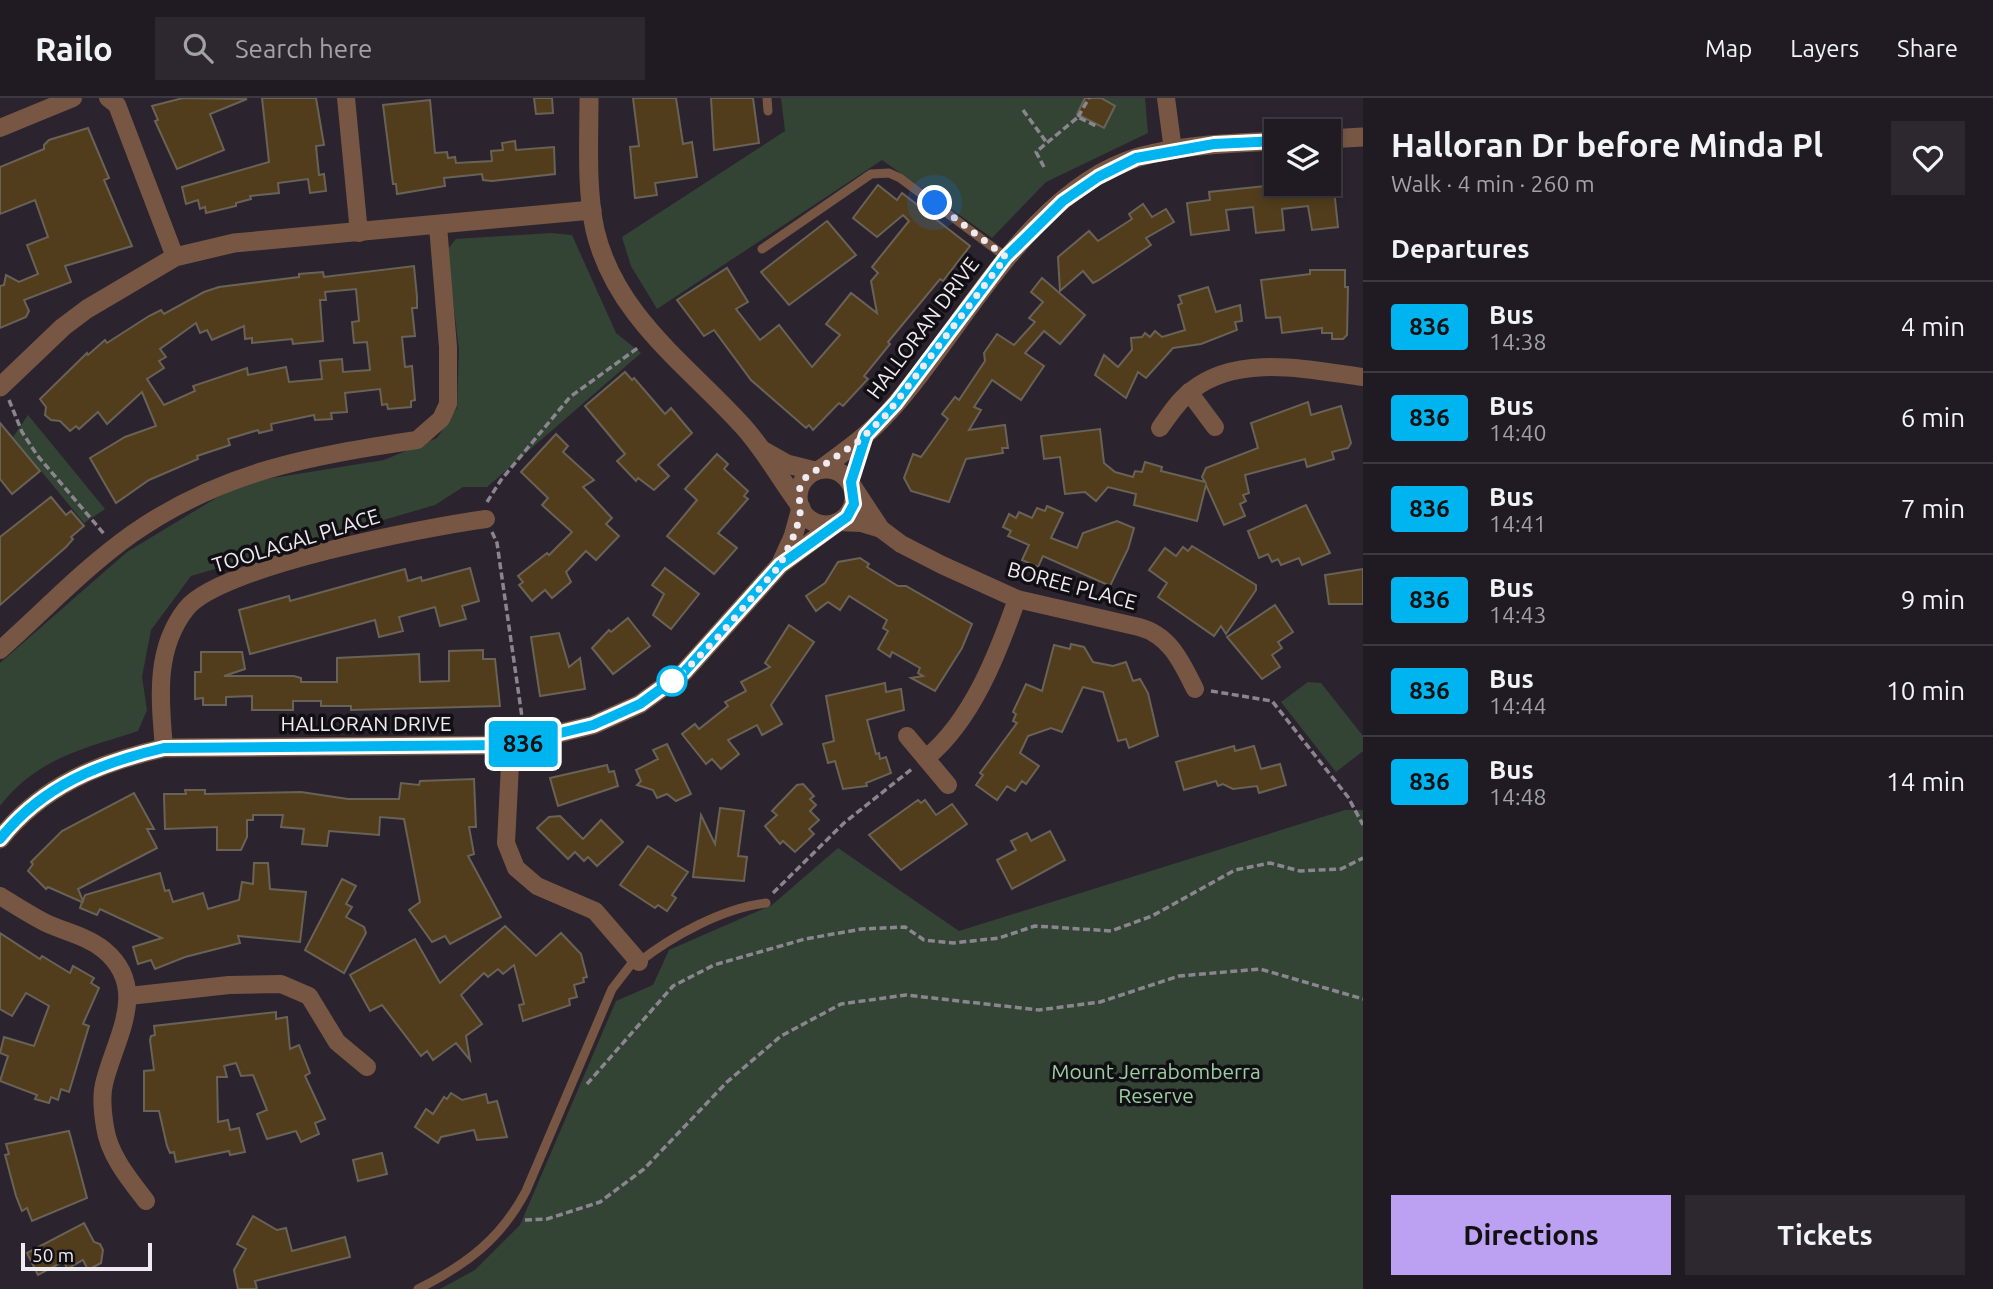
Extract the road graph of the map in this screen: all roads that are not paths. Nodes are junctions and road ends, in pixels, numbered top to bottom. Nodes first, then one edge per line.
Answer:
1 (73, 98) edge
2 (108, 98) edge
3 (346, 98) edge
4 (589, 98) edge
5 (767, 98) edge
6 (1166, 98) edge
7 (768, 111) dead end
8 (0, 128) edge
9 (1363, 137) edge
10 (1341, 138) edge
11 (1264, 142) edge
12 (1173, 150) junction
13 (592, 210) junction
14 (438, 226) junction
15 (359, 233) junction
16 (762, 248) dead end
17 (175, 257) junction
18 (1006, 257) junction
19 (1363, 377) edge
20 (3, 392) edge
21 (1189, 392) junction
22 (1215, 427) dead end
23 (1160, 428) dead end
24 (866, 435) junction
25 (763, 450) junction
26 (818, 470) junction
27 (852, 484) junction
28 (800, 506) junction
29 (486, 519) road end
30 (837, 523) junction
31 (881, 529) junction
32 (780, 565) junction
33 (1017, 599) junction
34 (0, 650) edge
35 (1195, 689) road end
36 (907, 736) dead end
37 (518, 745) junction
38 (164, 748) junction
39 (926, 758) junction
40 (948, 785) dead end
41 (0, 839) edge
42 (0, 896) edge
43 (762, 903) road end
44 (637, 960) junction
45 (129, 996) junction
46 (367, 1067) dead end
47 (146, 1201) dead end
48 (418, 1289) edge

1 - 8 street
2 - 17 street
3 - 15 street
4 - 13 street
5 - 7 lane
6 - 12 street
9 - 10 street
11 - 12 street, HALLORAN DRIVE
12 - 18 street, HALLORAN DRIVE
13 - 14 street
13 - 25 street
14 - 15 street
14 - 34 street
15 - 17 street
16 - 18 lane
17 - 20 street
18 - 24 street, HALLORAN DRIVE
19 - 21 street
21 - 22 street
21 - 23 street
24 - 26 street, HALLORAN DRIVE
24 - 27 street, HALLORAN DRIVE
25 - 26 street
25 - 28 street
26 - 27 street
26 - 28 street
27 - 30 street
27 - 31 street, BOREE PLACE
28 - 30 street
28 - 32 street, HALLORAN DRIVE
29 - 38 street, TOOLAGAL PLACE
30 - 31 street, BOREE PLACE
30 - 32 street, HALLORAN DRIVE
31 - 33 street, BOREE PLACE
32 - 37 street, HALLORAN DRIVE
33 - 35 street, BOREE PLACE
33 - 39 street
36 - 39 street
37 - 38 street, HALLORAN DRIVE
37 - 44 street
38 - 41 street, HALLORAN DRIVE
39 - 40 street
42 - 45 street
43 - 44 lane
44 - 48 lane
45 - 46 street
45 - 47 street

